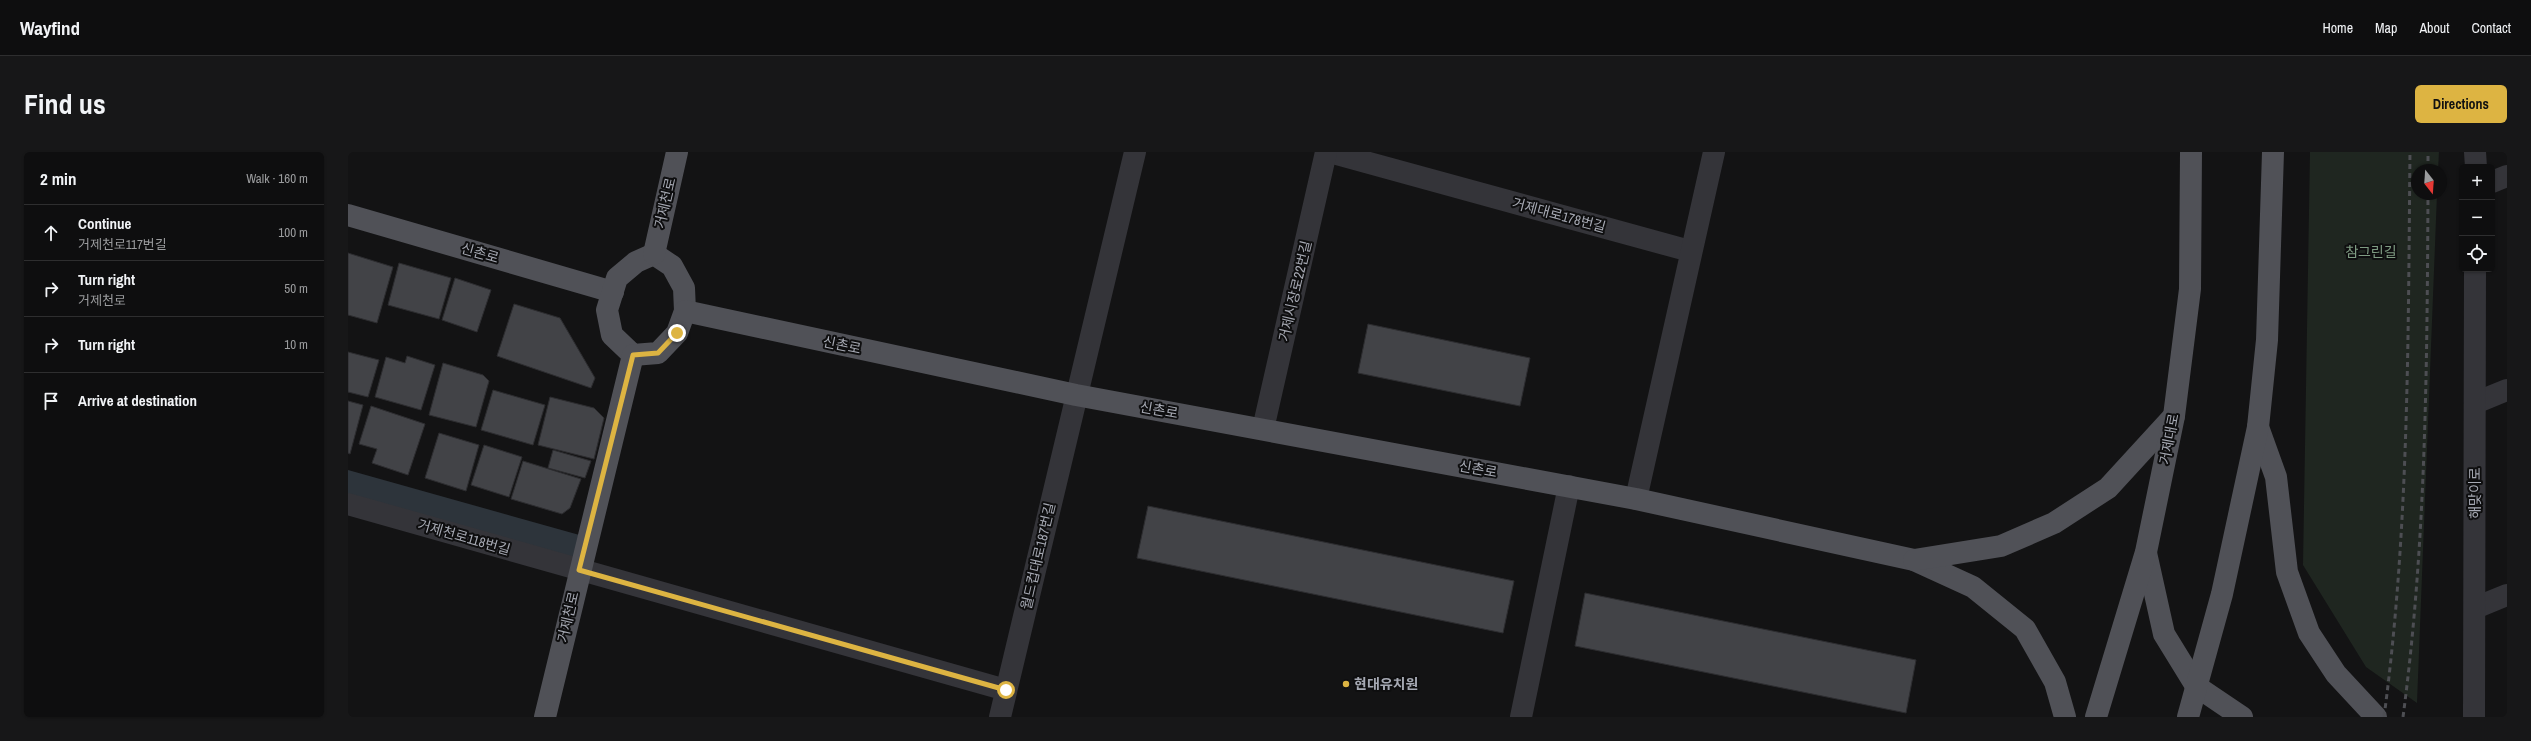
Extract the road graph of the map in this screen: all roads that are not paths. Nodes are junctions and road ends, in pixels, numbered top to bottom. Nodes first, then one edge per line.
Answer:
1 (677, 152) edge
2 (1135, 152) edge
3 (1326, 152) edge
4 (1329, 152) edge
5 (1714, 152) edge
6 (2191, 152) edge
7 (2273, 152) edge
8 (2476, 152) edge
9 (2476, 164) edge
10 (2507, 176) edge
11 (2495, 181) edge
12 (348, 215) edge
13 (1690, 251) junction
14 (654, 254) junction
15 (2475, 272) edge
16 (613, 292) junction
17 (685, 311) junction
18 (633, 355) junction
19 (2507, 390) edge
20 (1076, 395) junction
21 (2475, 403) junction
22 (2174, 416) junction
23 (2258, 427) junction
24 (1263, 429) junction
25 (1569, 486) junction
26 (1636, 499) junction
27 (348, 504) edge
28 (2146, 552) junction
29 (1914, 560) junction
30 (579, 570) junction
31 (2507, 595) edge
32 (2475, 608) junction
33 (2196, 686) junction
34 (1006, 690) junction
35 (544, 717) edge
36 (1000, 717) edge
37 (1521, 717) edge
38 (2066, 717) edge
39 (2096, 717) edge
40 (2188, 717) edge
41 (2242, 717) edge
42 (2376, 717) edge
43 (2474, 717) edge

1 - 14 main road, 거제천로
2 - 20 street, 월드컵대로187번길
3 - 24 street, 거제시장로22번길
4 - 13 street, 거제대로178번길
5 - 13 street
6 - 22 main road, 거제대로
7 - 23 main road
8 - 9 street
10 - 11 street
12 - 16 main road, 신촌로
13 - 26 street
14 - 16 main road
14 - 17 main road
15 - 21 street, 해맞이로
16 - 18 main road
17 - 18 main road
17 - 20 main road, 신촌로
18 - 30 main road, 거제천로
19 - 21 street
20 - 24 main road, 신촌로
20 - 34 street, 월드컵대로187번길
21 - 32 street, 해맞이로
22 - 28 main road, 거제대로
22 - 29 main road
23 - 33 main road
23 - 42 main road
24 - 25 main road, 신촌로
25 - 26 main road, 신촌로
25 - 37 street
26 - 29 main road, 신촌로
27 - 30 street, 거제천로118번길
28 - 33 main road
28 - 39 main road, 거제대로
29 - 38 main road
30 - 34 street, 거제천로118번길
30 - 35 main road, 거제천로
31 - 32 street
32 - 43 street, 해맞이로
33 - 40 main road
33 - 41 main road
34 - 36 street, 월드컵대로187번길

